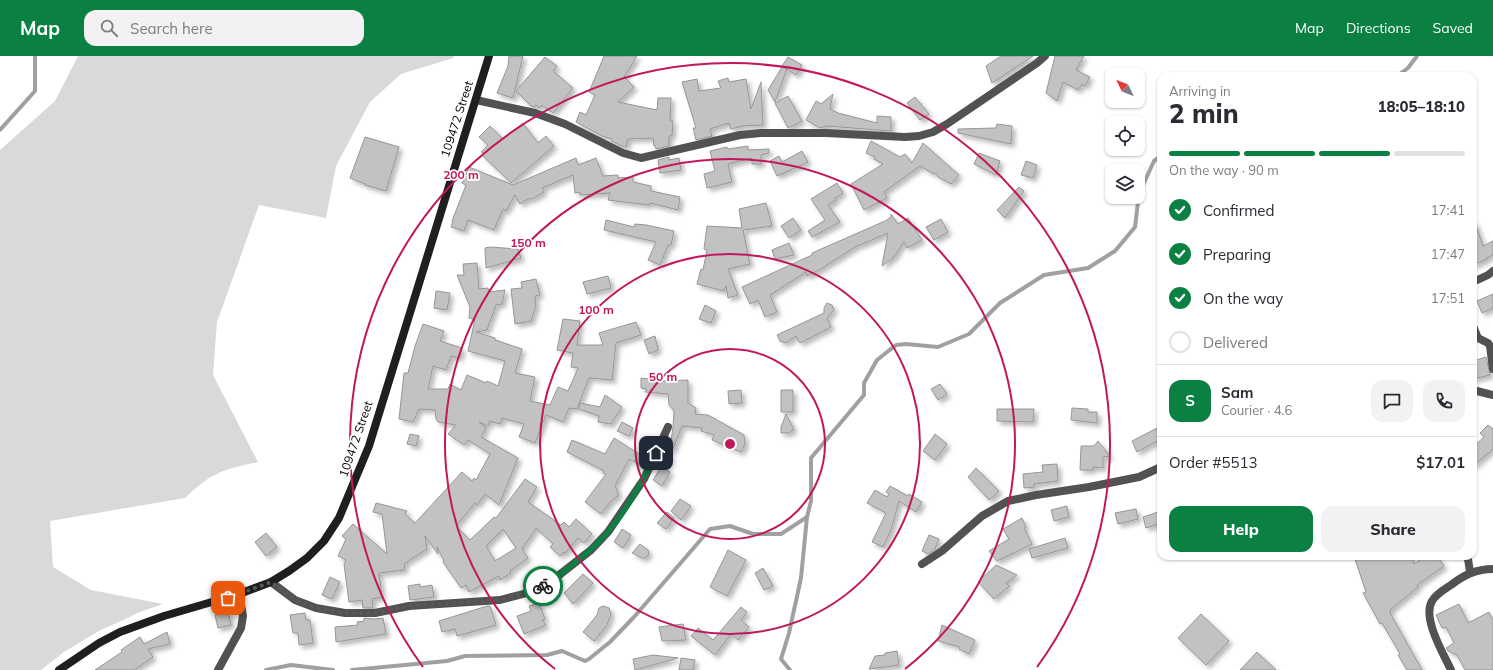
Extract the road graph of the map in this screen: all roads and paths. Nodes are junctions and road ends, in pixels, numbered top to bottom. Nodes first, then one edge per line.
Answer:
1 (489, 56) edge
2 (1045, 56) edge
3 (476, 100) junction
4 (1493, 271) edge
5 (1477, 280) edge
6 (1477, 336) edge
7 (1493, 370) edge
8 (1477, 391) edge
9 (1493, 395) edge
10 (668, 427) dead end
11 (1157, 469) edge
12 (1468, 560) edge
13 (922, 564) dead end
14 (1493, 569) edge
15 (1470, 572) junction
16 (271, 582) junction
17 (239, 594) junction
18 (59, 670) edge
19 (218, 670) edge
20 (1450, 670) edge

1 - 3 street, 109472 Street
2 - 3 street
3 - 16 street, 109472 Street
4 - 5 street
6 - 7 street
8 - 9 street
10 - 16 street
11 - 13 street
12 - 15 street
14 - 15 street
15 - 20 street
16 - 17 street, 109472 Street
17 - 18 street, 109472 Street
17 - 19 street

